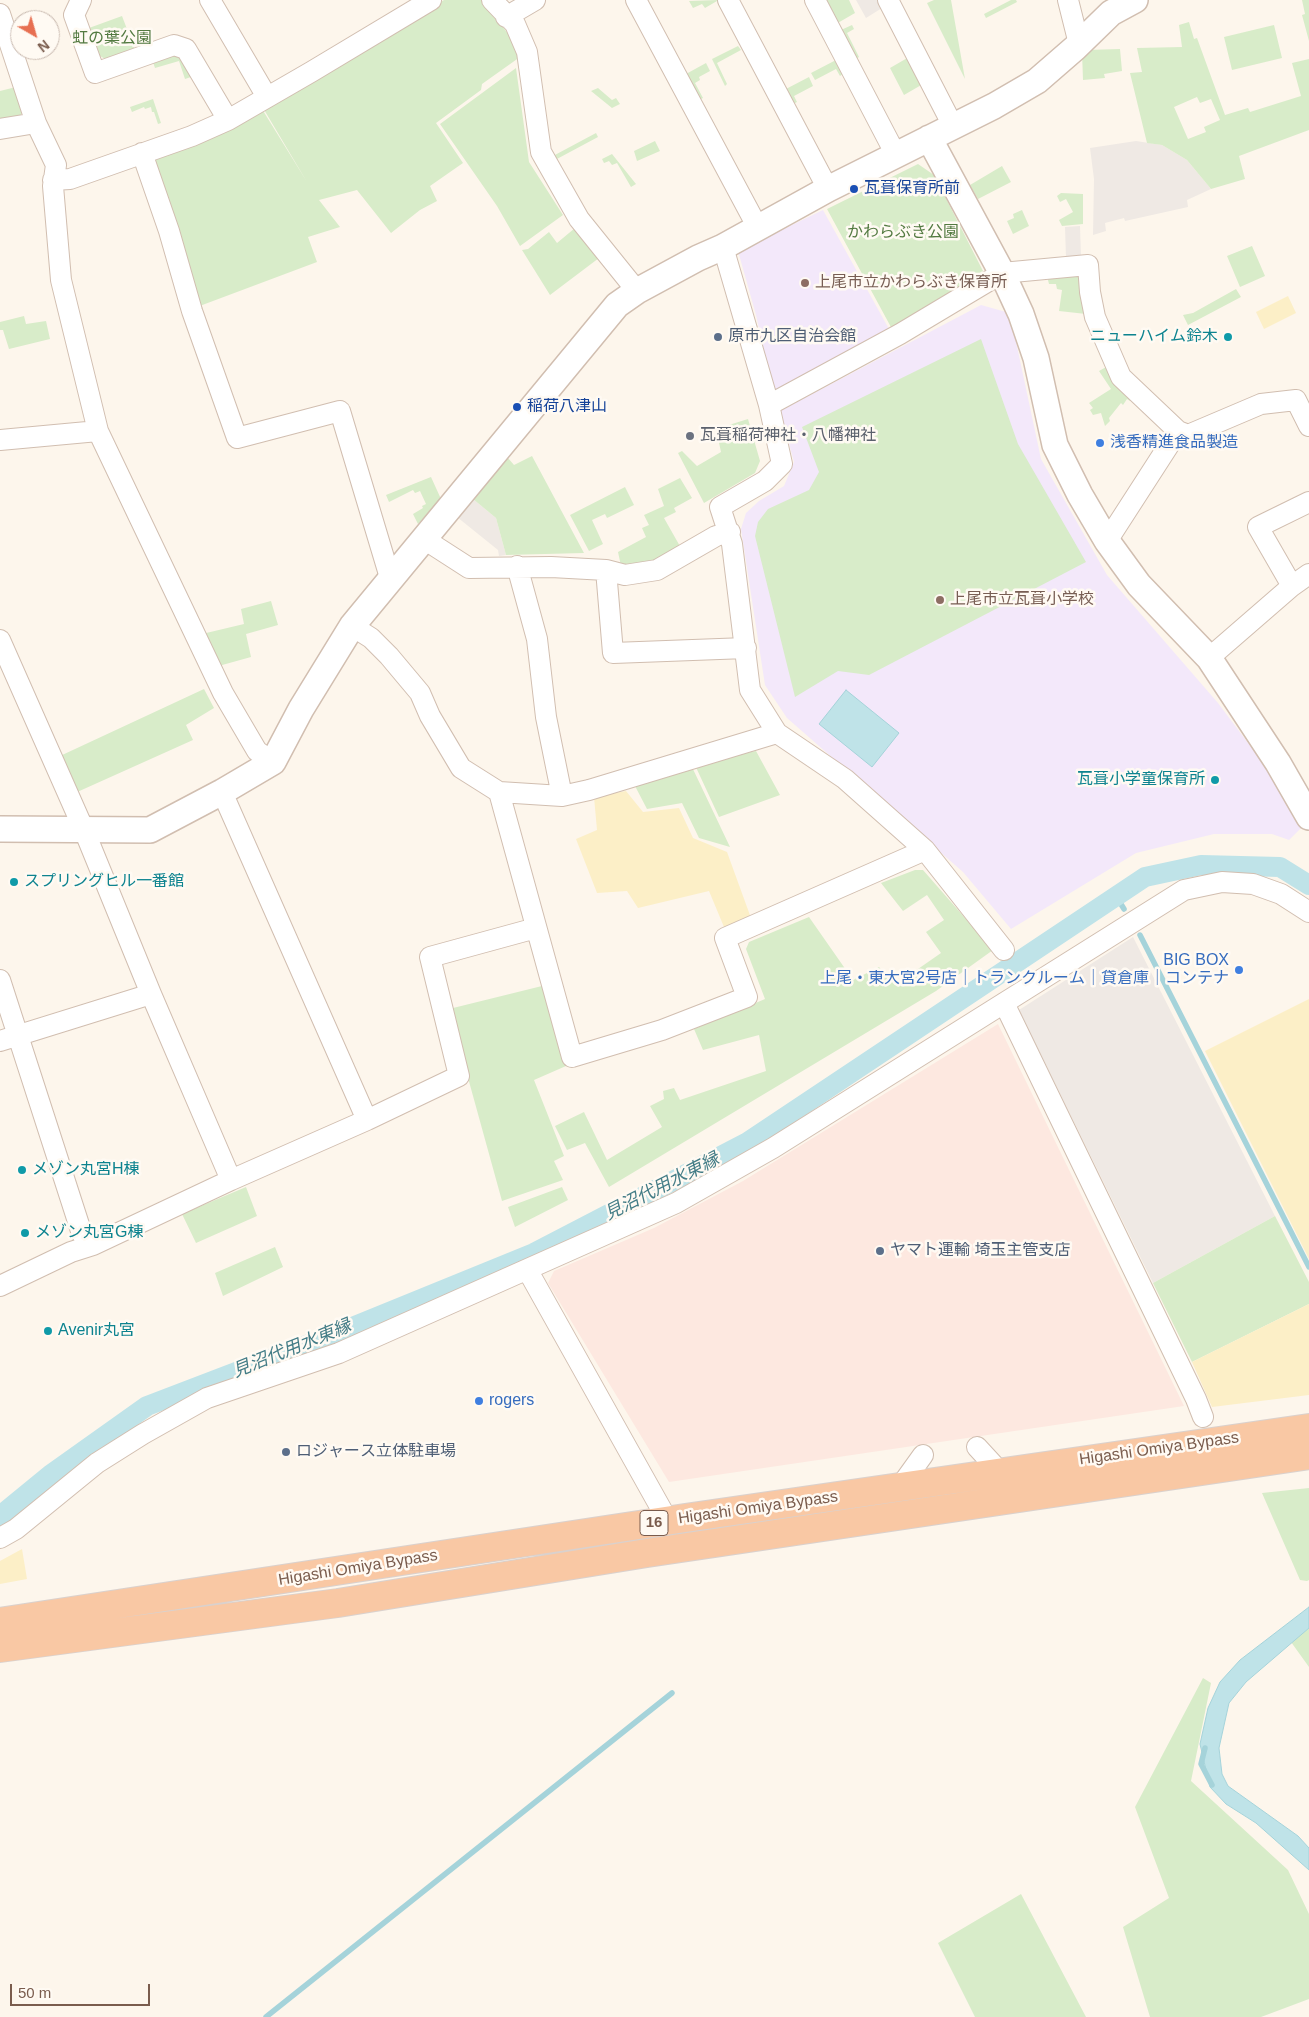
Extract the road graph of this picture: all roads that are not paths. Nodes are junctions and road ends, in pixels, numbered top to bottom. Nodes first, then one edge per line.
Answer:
1 (81, 0) edge
2 (210, 0) edge
3 (431, 0) edge
4 (492, 0) edge
5 (535, 0) edge
6 (636, 0) edge
7 (728, 0) edge
8 (815, 0) edge
9 (888, 0) edge
10 (1068, 0) edge
11 (1135, 0) edge
12 (0, 14) edge
13 (506, 17) junction
14 (1079, 44) junction
15 (268, 98) junction
16 (228, 120) junction
17 (36, 123) junction
18 (953, 126) junction
19 (0, 129) edge
20 (929, 138) junction
21 (142, 153) junction
22 (896, 155) junction
23 (53, 180) junction
24 (828, 189) junction
25 (758, 228) junction
26 (723, 247) junction
27 (1002, 273) junction
28 (637, 291) junction
29 (768, 405) junction
30 (1309, 424) edge
31 (98, 431) junction
32 (1178, 431) junction
33 (0, 440) edge
34 (1309, 502) edge
35 (730, 532) junction
36 (424, 539) junction
37 (1107, 541) junction
38 (518, 566) junction
39 (606, 570) junction
40 (1309, 574) edge
41 (391, 581) junction
42 (1292, 586) junction
43 (352, 626) junction
44 (0, 640) edge
45 (746, 648) junction
46 (1209, 658) junction
47 (777, 733) junction
48 (273, 762) junction
49 (222, 792) junction
50 (499, 792) junction
51 (562, 796) junction
52 (1309, 817) edge
53 (0, 829) edge
54 (84, 830) junction
55 (924, 850) junction
56 (1309, 912) edge
57 (536, 928) junction
58 (1004, 950) dead end
59 (0, 980) edge
60 (151, 994) junction
61 (1004, 1003) junction
62 (19, 1034) junction
63 (0, 1040) edge
64 (367, 1120) junction
65 (231, 1180) junction
66 (93, 1245) junction
67 (528, 1271) junction
68 (0, 1286) edge
69 (1203, 1417) dead end
70 (1309, 1428) edge
71 (977, 1447) dead end
72 (923, 1455) dead end
73 (1309, 1455) edge
74 (1000, 1472) junction
75 (900, 1487) junction
76 (668, 1521) junction
77 (0, 1538) edge
78 (0, 1622) edge
79 (0, 1648) edge

1 - 16 street
2 - 15 street
3 - 15 street
4 - 13 street
5 - 13 street
6 - 25 street
7 - 24 street
8 - 22 street
9 - 18 street
10 - 14 street
11 - 14 street
12 - 17 street
13 - 28 street
14 - 18 street
15 - 16 street
16 - 21 street
17 - 19 street
17 - 23 street
18 - 20 street
20 - 22 street
20 - 27 street
21 - 23 street
21 - 41 street
22 - 24 street
23 - 31 street
24 - 25 street
25 - 26 street
26 - 28 street
26 - 29 street
27 - 29 street
27 - 32 street
27 - 37 street
28 - 36 street
29 - 35 street
30 - 32 street
31 - 33 street
31 - 48 street
32 - 37 street
34 - 42 street
35 - 39 street
35 - 45 street
36 - 38 street
36 - 41 street
37 - 46 street
38 - 39 street
38 - 51 street
39 - 45 street
40 - 42 street
41 - 43 street
42 - 46 street
43 - 48 street
43 - 50 street
44 - 54 street
45 - 47 street
46 - 52 street
47 - 51 street
47 - 55 street
48 - 49 street
49 - 54 street
49 - 64 street
50 - 51 street
50 - 57 street
53 - 54 street
54 - 60 street
55 - 57 street
55 - 58 street
56 - 61 street
57 - 64 street
59 - 62 street
60 - 62 street
60 - 65 street
61 - 67 street
61 - 69 street
62 - 63 street
62 - 66 street
64 - 65 street
65 - 66 street
66 - 68 street
67 - 76 street
67 - 77 street
70 - 74 highway, Higashi Omiya Bypass / 16
71 - 74 street
72 - 75 street
73 - 79 highway, Higashi Omiya Bypass / 16
74 - 75 highway, Higashi Omiya Bypass / 16
75 - 76 highway, Higashi Omiya Bypass / 16
76 - 78 highway, Higashi Omiya Bypass / 16

